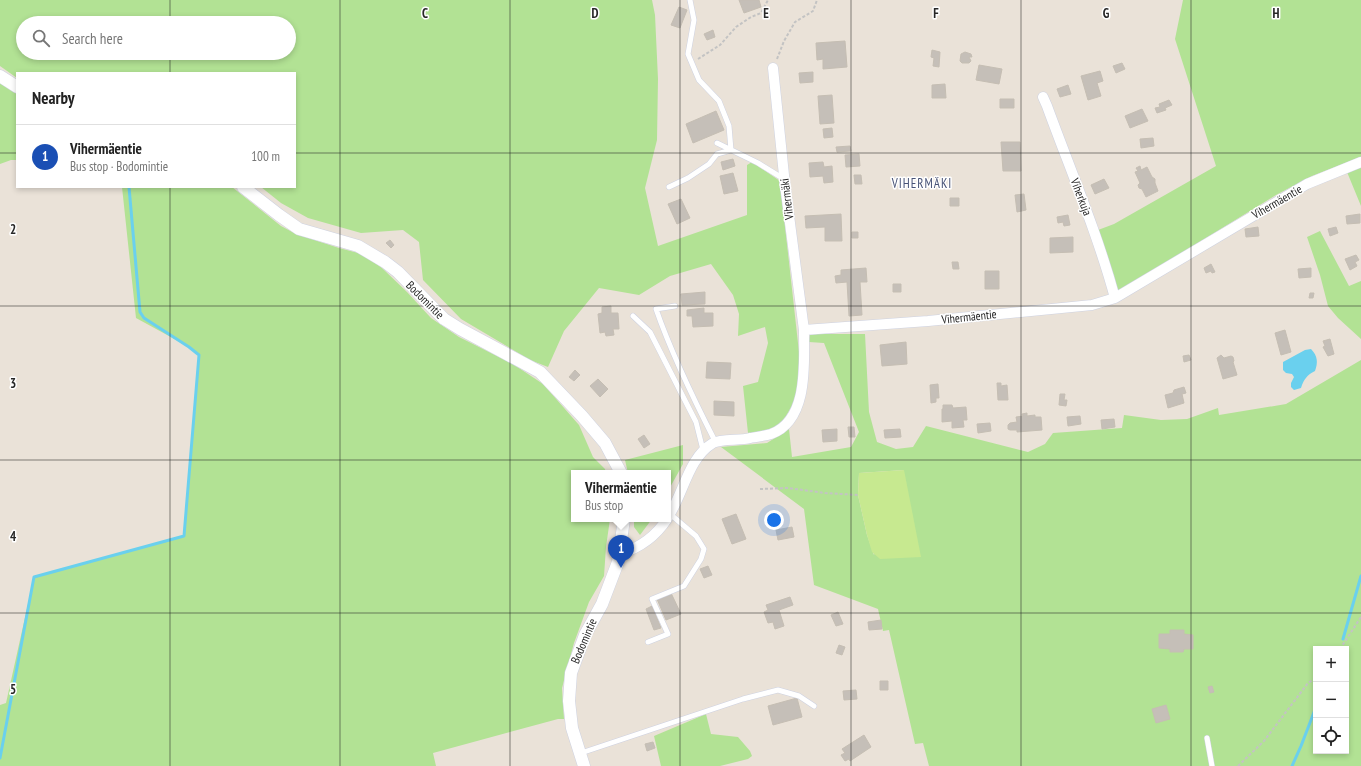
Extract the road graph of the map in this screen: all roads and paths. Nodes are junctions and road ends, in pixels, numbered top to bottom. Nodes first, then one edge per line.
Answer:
1 (690, 0) edge
2 (768, 0) edge
3 (817, 0) edge
4 (692, 63) junction
5 (773, 68) joint
6 (0, 76) edge
7 (16, 86) edge
8 (1043, 97) dead end
9 (717, 143) dead end
10 (731, 150) junction
11 (1361, 162) edge
12 (784, 179) junction
13 (669, 187) dead end
14 (244, 188) edge
15 (1115, 298) junction
16 (675, 306) dead end
17 (633, 316) dead end
18 (804, 330) junction
19 (715, 442) junction
20 (704, 450) junction
21 (619, 470) edge
22 (760, 489) dead end
23 (858, 495) dead end
24 (671, 511) edge
25 (671, 519) edge
26 (624, 522) edge
27 (665, 522) edge
28 (620, 554) junction
29 (1361, 618) edge
30 (648, 642) dead end
31 (1342, 646) edge
32 (1313, 680) edge
33 (814, 706) dead end
34 (1207, 738) dead end
35 (581, 753) junction
36 (584, 766) edge
37 (1212, 766) edge
38 (1238, 766) edge

1 - 4 lane
2 - 4 path
3 - 5 path
4 - 10 lane
5 - 12 street, Vihermäki
6 - 7 street
8 - 15 street, Viherkuja
9 - 10 lane
10 - 12 lane
10 - 13 lane
11 - 15 street, Vihermäentie
12 - 18 street, Vihermäki
14 - 21 street, Bodomintie
15 - 18 street, Vihermäentie
16 - 19 lane
17 - 20 lane
18 - 19 street
19 - 20 street
20 - 24 street
22 - 23 path
25 - 30 lane
26 - 28 street, Bodomintie
27 - 28 street
28 - 35 street, Bodomintie
29 - 31 path
32 - 38 path
33 - 35 lane
34 - 37 lane
35 - 36 street, Bodomintie

